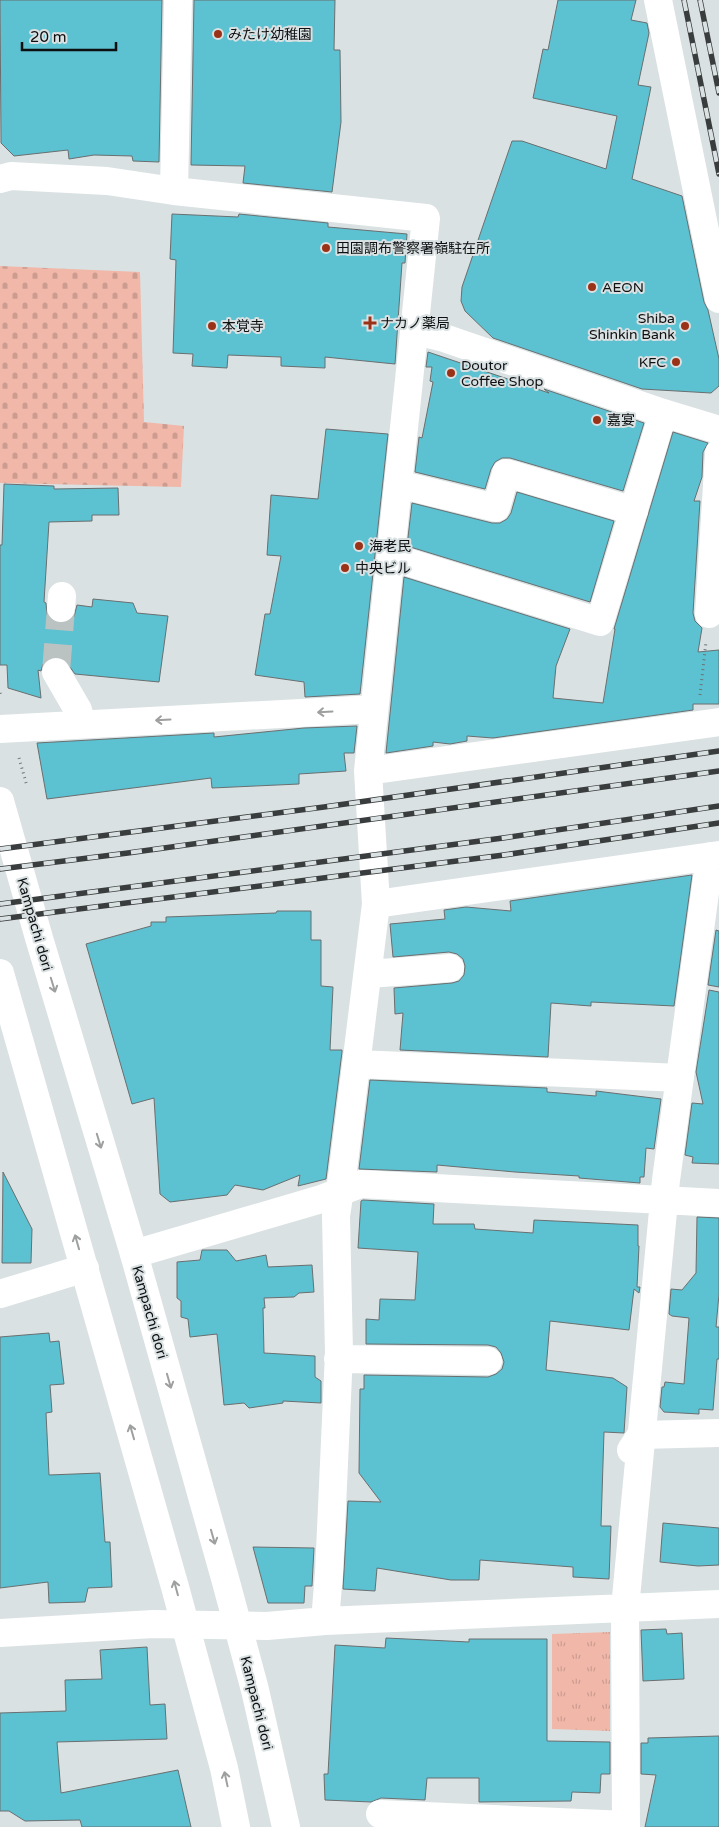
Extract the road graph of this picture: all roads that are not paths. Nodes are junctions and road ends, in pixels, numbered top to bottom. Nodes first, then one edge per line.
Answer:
1 (178, 0) edge
2 (658, 0) edge
3 (0, 179) edge
4 (174, 191) junction
5 (719, 299) edge
6 (415, 331) junction
7 (663, 414) junction
8 (719, 430) edge
9 (719, 453) edge
10 (398, 484) junction
11 (634, 511) junction
12 (391, 557) junction
13 (709, 614) road end
14 (56, 672) tunnel mouth
15 (374, 709) junction
16 (82, 724) junction
17 (708, 724) edge
18 (0, 729) edge
19 (368, 779) junction
20 (3, 811) edge
21 (714, 856) edge
22 (376, 897) junction
23 (450, 968) dead end
24 (368, 974) junction
25 (2, 988) edge
26 (357, 1064) junction
27 (680, 1078) junction
28 (340, 1191) junction
29 (665, 1200) junction
30 (719, 1202) edge
31 (134, 1254) junction
32 (85, 1268) junction
33 (0, 1294) edge
34 (338, 1359) junction
35 (488, 1361) dead end
36 (719, 1433) edge
37 (635, 1443) junction
38 (719, 1604) edge
39 (625, 1608) junction
40 (325, 1621) junction
41 (185, 1624) junction
42 (236, 1626) junction
43 (0, 1633) edge
44 (380, 1814) dead end
45 (626, 1826) edge
46 (236, 1827) edge
47 (286, 1827) edge

1 - 4 street
2 - 5 street
3 - 4 street
4 - 6 street
6 - 7 street
6 - 10 street
7 - 8 street
7 - 11 street
9 - 13 street
10 - 11 street
10 - 12 street
11 - 12 street
12 - 15 street
14 - 16 street
15 -> 16 street
15 - 19 street
16 - 18 street
17 - 19 street
19 - 22 street
20 -> 31 street, Kampachi dori
21 - 22 street
21 - 27 street
22 - 24 street
23 - 24 street
24 - 26 street
32 -> 25 street
26 - 27 street
26 - 28 street
27 - 29 street
28 - 29 street
28 - 31 street
28 - 34 street
29 - 30 street
29 - 37 street
31 -> 42 street, Kampachi dori
32 - 33 street
41 -> 32 street
34 - 35 street
34 - 40 street
36 - 37 street
37 - 39 street
38 - 39 street
39 - 40 street
39 - 45 street
40 - 42 street
41 - 42 street
41 - 43 street
46 -> 41 street
42 - 47 street, Kampachi dori
44 - 45 street

